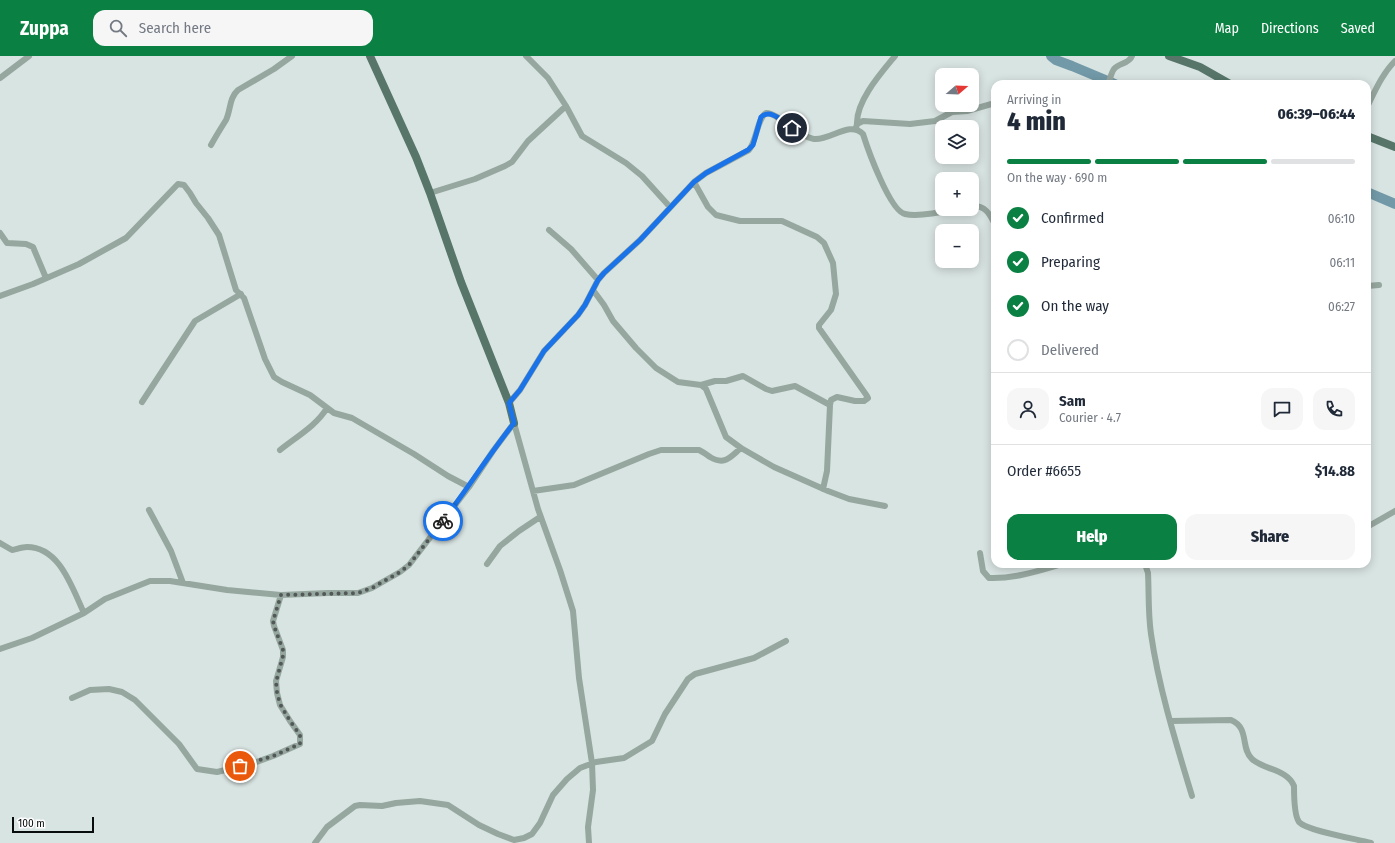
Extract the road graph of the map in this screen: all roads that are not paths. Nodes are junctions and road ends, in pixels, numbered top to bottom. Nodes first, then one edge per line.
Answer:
1 (30, 56) edge
2 (292, 56) edge
3 (370, 56) edge
4 (526, 56) edge
5 (895, 56) edge
6 (1132, 56) edge
7 (1169, 56) edge
8 (1395, 61) edge
9 (0, 78) edge
10 (1110, 80) edge
11 (1223, 80) edge
12 (1371, 99) edge
13 (991, 104) edge
14 (566, 106) junction
15 (856, 126) junction
16 (1371, 138) edge
17 (211, 146) dead end
18 (1395, 147) edge
19 (694, 182) junction
20 (430, 193) junction
21 (979, 206) edge
22 (670, 207) junction
23 (935, 212) edge
24 (991, 218) edge
25 (549, 230) dead end
26 (0, 233) edge
27 (46, 278) junction
28 (598, 280) junction
29 (1380, 285) dead end
30 (1371, 286) edge
31 (593, 290) junction
32 (241, 294) junction
33 (0, 296) edge
34 (701, 385) junction
35 (142, 402) dead end
36 (509, 403) junction
37 (830, 405) junction
38 (327, 408) junction
39 (514, 423) junction
40 (741, 448) junction
41 (280, 450) dead end
42 (469, 487) junction
43 (823, 489) junction
44 (533, 491) junction
45 (885, 506) dead end
46 (149, 510) dead end
47 (1395, 511) edge
48 (540, 517) junction
49 (1371, 525) edge
50 (0, 543) edge
51 (980, 553) dead end
52 (487, 564) dead end
53 (1048, 568) edge
54 (1146, 568) edge
55 (183, 583) junction
56 (281, 595) junction
57 (84, 613) junction
58 (786, 641) dead end
59 (0, 649) edge
60 (72, 698) dead end
61 (1170, 721) junction
62 (592, 763) junction
63 (1192, 796) dead end
64 (315, 843) edge
65 (589, 843) edge
66 (1371, 843) edge

1 - 9 street
2 - 17 street
3 - 20 main road
4 - 14 street
5 - 15 street
6 - 10 street
7 - 11 main road
8 - 12 street
13 - 15 street
14 - 20 street
14 - 22 street
15 - 19 street
15 - 23 street
16 - 18 main road
19 - 22 street
19 - 37 street
20 - 36 main road
21 - 24 street
22 - 28 street
25 - 28 street
26 - 27 street
27 - 32 street
27 - 33 street
28 - 31 street
29 - 30 street
31 - 34 street
31 - 36 street
32 - 35 street
32 - 38 street
34 - 37 street
34 - 40 street
36 - 39 main road
37 - 43 street
38 - 41 street
38 - 42 street
39 - 42 street
39 - 44 street
40 - 43 street
40 - 44 street
42 - 56 street
43 - 45 street
44 - 48 street
46 - 55 street
47 - 49 street
48 - 52 street
48 - 62 street
50 - 57 street
51 - 53 street
54 - 61 street
55 - 56 street
55 - 57 street
56 - 60 street
57 - 59 street
58 - 62 street
61 - 63 street
61 - 66 street
62 - 64 street
62 - 65 street

